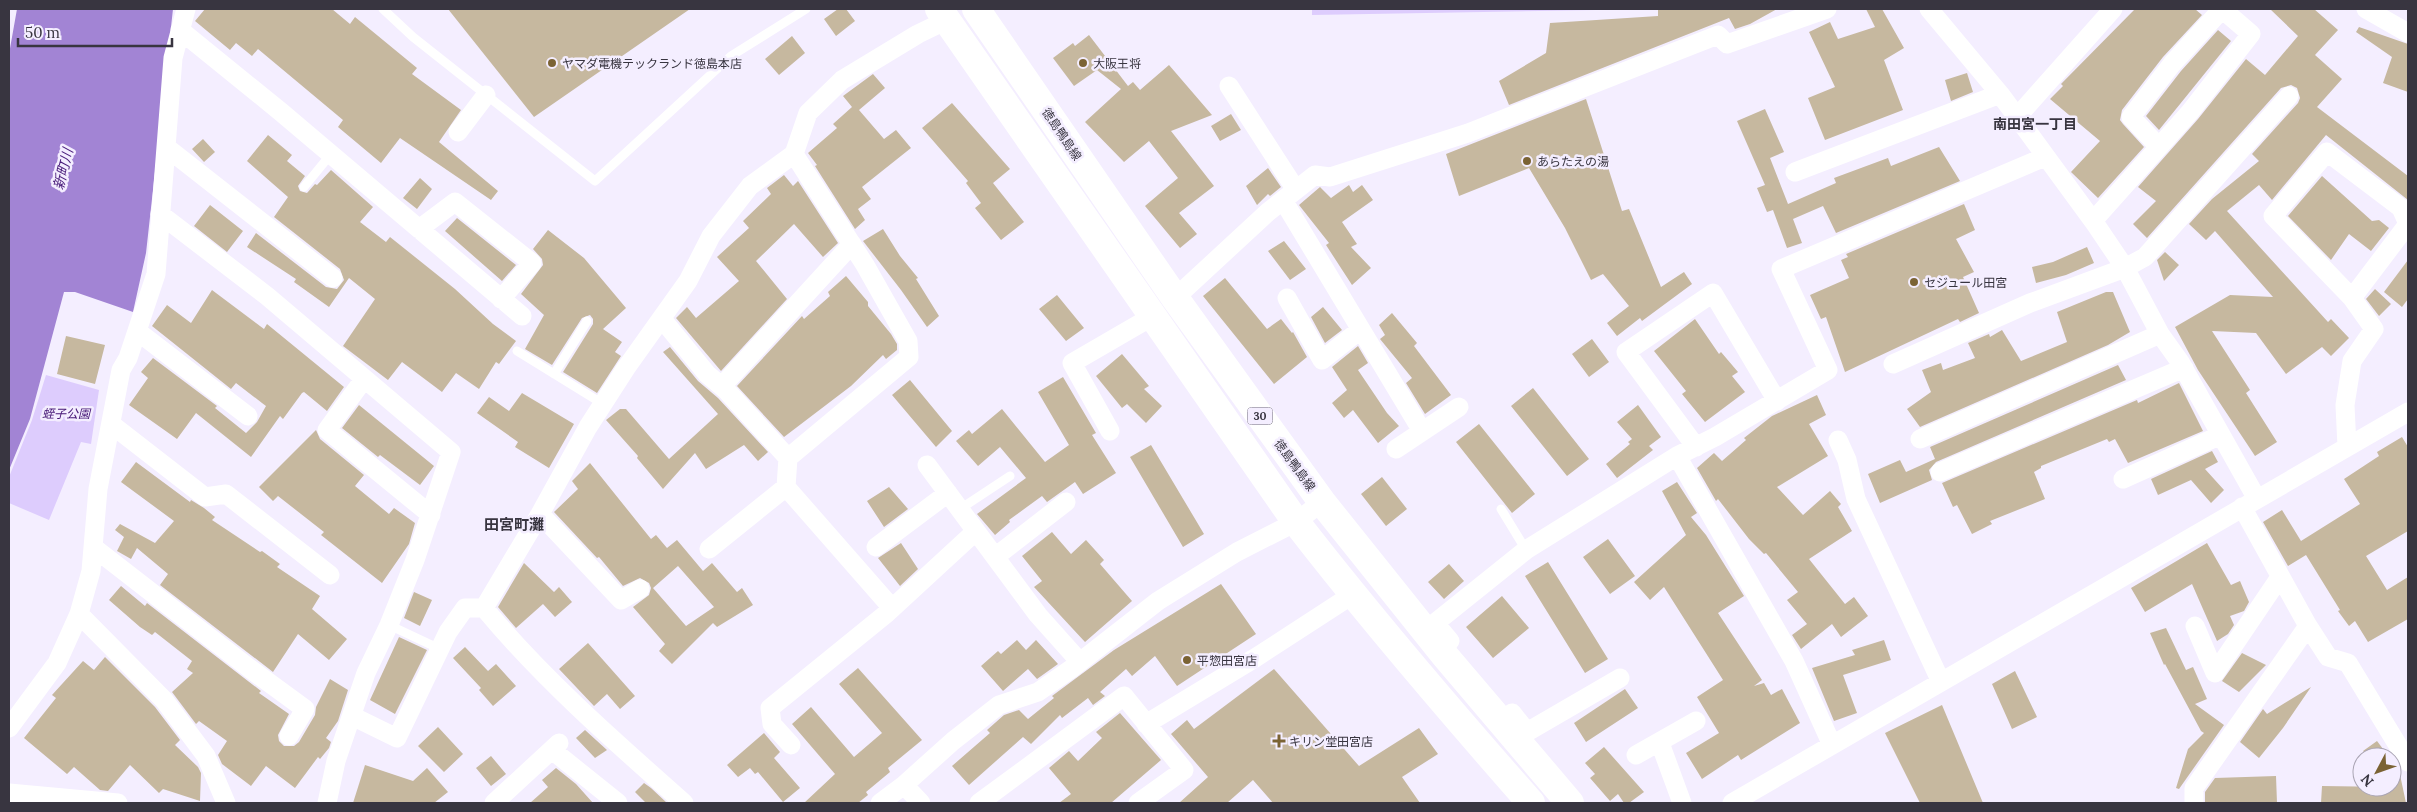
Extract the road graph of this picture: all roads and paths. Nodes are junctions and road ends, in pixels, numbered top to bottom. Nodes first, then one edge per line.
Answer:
1 (186, 9) edge
2 (383, 9) edge
3 (806, 9) edge
4 (976, 9) edge
5 (1827, 9) edge
6 (1929, 9) edge
7 (2113, 9) edge
8 (2366, 9) edge
9 (943, 14) edge
10 (180, 30) junction
11 (2408, 32) edge
12 (1229, 86) dead end
13 (2000, 94) junction
14 (486, 95) junction
15 (2289, 96) dead end
16 (2017, 117) junction
17 (458, 132) dead end
18 (2158, 146) junction
19 (166, 148) junction
20 (331, 154) junction
21 (794, 154) junction
22 (2045, 157) junction
23 (1795, 172) dead end
24 (304, 187) dead end
25 (1289, 195) junction
26 (160, 214) junction
27 (2093, 221) junction
28 (419, 229) junction
29 (852, 244) junction
30 (2125, 268) junction
31 (333, 278) dead end
32 (1175, 298) junction
33 (1287, 298) dead end
34 (2352, 298) junction
35 (501, 299) junction
36 (522, 316) dead end
37 (1153, 316) junction
38 (662, 319) junction
39 (587, 321) dead end
40 (1360, 330) junction
41 (137, 332) junction
42 (2160, 334) junction
43 (517, 351) dead end
44 (1893, 364) dead end
45 (2184, 368) junction
46 (554, 374) junction
47 (364, 379) junction
48 (722, 386) junction
49 (1777, 401) junction
50 (603, 404) junction
51 (1459, 407) dead end
52 (2408, 412) edge
53 (248, 416) dead end
54 (111, 424) junction
55 (1110, 431) dead end
56 (1422, 431) junction
57 (2221, 436) junction
58 (1920, 439) dead end
59 (1838, 440) dead end
60 (1696, 447) junction
61 (2347, 447) junction
62 (1396, 449) dead end
63 (1677, 456) junction
64 (788, 458) junction
65 (927, 465) dead end
66 (1940, 472) dead end
67 (1010, 476) dead end
68 (2123, 479) dead end
69 (786, 487) junction
70 (948, 493) junction
71 (1066, 502) dead end
72 (1322, 502) junction
73 (2250, 504) junction
74 (960, 509) junction
75 (1501, 509) dead end
76 (540, 514) junction
77 (430, 515) junction
78 (1296, 522) junction
79 (976, 531) junction
80 (93, 547) junction
81 (876, 547) dead end
82 (709, 549) dead end
83 (1526, 550) junction
84 (995, 557) junction
85 (330, 575) dead end
86 (2280, 577) junction
87 (640, 589) dead end
88 (1352, 595) junction
89 (484, 608) junction
90 (892, 608) junction
91 (79, 614) junction
92 (389, 625) junction
93 (2195, 626) dead end
94 (2308, 626) junction
95 (440, 649) junction
96 (1080, 662) junction
97 (1620, 678) dead end
98 (1941, 682) junction
99 (352, 716) junction
100 (1696, 721) dead end
101 (1146, 724) junction
102 (9, 728) edge
103 (289, 736) dead end
104 (1660, 743) junction
105 (1832, 745) junction
106 (791, 746) dead end
107 (1636, 755) dead end
108 (2408, 762) edge
109 (904, 785) junction
110 (9, 793) edge
111 (118, 803) edge
112 (226, 803) edge
113 (327, 803) edge
114 (494, 803) edge
115 (618, 803) edge
116 (684, 803) edge
117 (880, 803) edge
118 (921, 803) edge
119 (979, 803) edge
120 (1138, 803) edge
121 (1531, 803) edge
122 (1570, 803) edge
123 (1682, 803) edge
124 (1732, 803) edge
125 (2194, 803) edge

1 - 10 street
2 - 14 lane
3 - 14 lane
4 - 32 main road, 徳島鴨島線 / 30
5 - 25 street
6 - 13 street
7 - 16 street
8 - 11 street
9 - 21 street
9 - 37 main road, 30
10 - 19 street
10 - 20 street
12 - 25 street
13 - 16 street
13 - 23 street
14 - 17 street
15 - 30 street
16 - 22 street
18 - 18 street
18 - 27 street
19 - 26 street
19 - 31 street
20 - 24 lane
20 - 28 street
21 - 29 street
21 - 38 street
22 - 27 street
22 - 49 street
25 - 32 street
25 - 40 street
26 - 41 street
26 - 47 street
27 - 30 street
28 - 35 street
28 - 35 street
29 - 48 street
29 - 64 street
30 - 42 street
30 - 44 street
32 - 72 main road, 徳島鴨島線 / 30
33 - 40 street
34 - 34 street
34 - 61 street
35 - 36 street
37 - 55 street
37 - 78 main road, 30
38 - 48 street
38 - 50 street
39 - 46 lane
40 - 56 street
41 - 53 street
41 - 54 street
42 - 45 street
42 - 58 street
43 - 46 lane
45 - 57 street
45 - 66 street
46 - 50 lane
47 - 77 street
47 - 77 street
48 - 64 street
49 - 60 street
49 - 60 street
50 - 76 street
51 - 56 street
52 - 61 street
54 - 80 street
54 - 85 street
56 - 62 street
57 - 68 street
57 - 73 street
59 - 98 street
60 - 63 street
61 - 73 street
63 - 83 street
63 - 105 street
64 - 69 street
65 - 70 street
67 - 74 lane
69 - 82 street
69 - 90 street
70 - 74 street
70 - 81 street
71 - 84 street
72 - 78 street
72 - 122 main road, 徳島鴨島線 / 30
73 - 86 street
73 - 98 street
74 - 79 street
75 - 83 lane
76 - 87 street
76 - 89 street
77 - 92 street
78 - 88 main road, 30
78 - 96 street
79 - 84 street
79 - 90 street
80 - 91 street
80 - 103 street
83 - 97 street
84 - 96 street
86 - 93 street
86 - 94 street
88 - 101 street
88 - 121 main road, 30
89 - 95 street
89 - 116 street
90 - 106 street
91 - 102 street
91 - 112 street
92 - 95 lane
92 - 99 street
94 - 108 street
94 - 125 street
95 - 99 street
96 - 109 street
98 - 105 street
99 - 113 street
100 - 104 street
101 - 119 street
101 - 120 street
104 - 107 street
104 - 123 street
105 - 124 street
109 - 117 street
109 - 118 street
110 - 111 street
114 - 115 street

